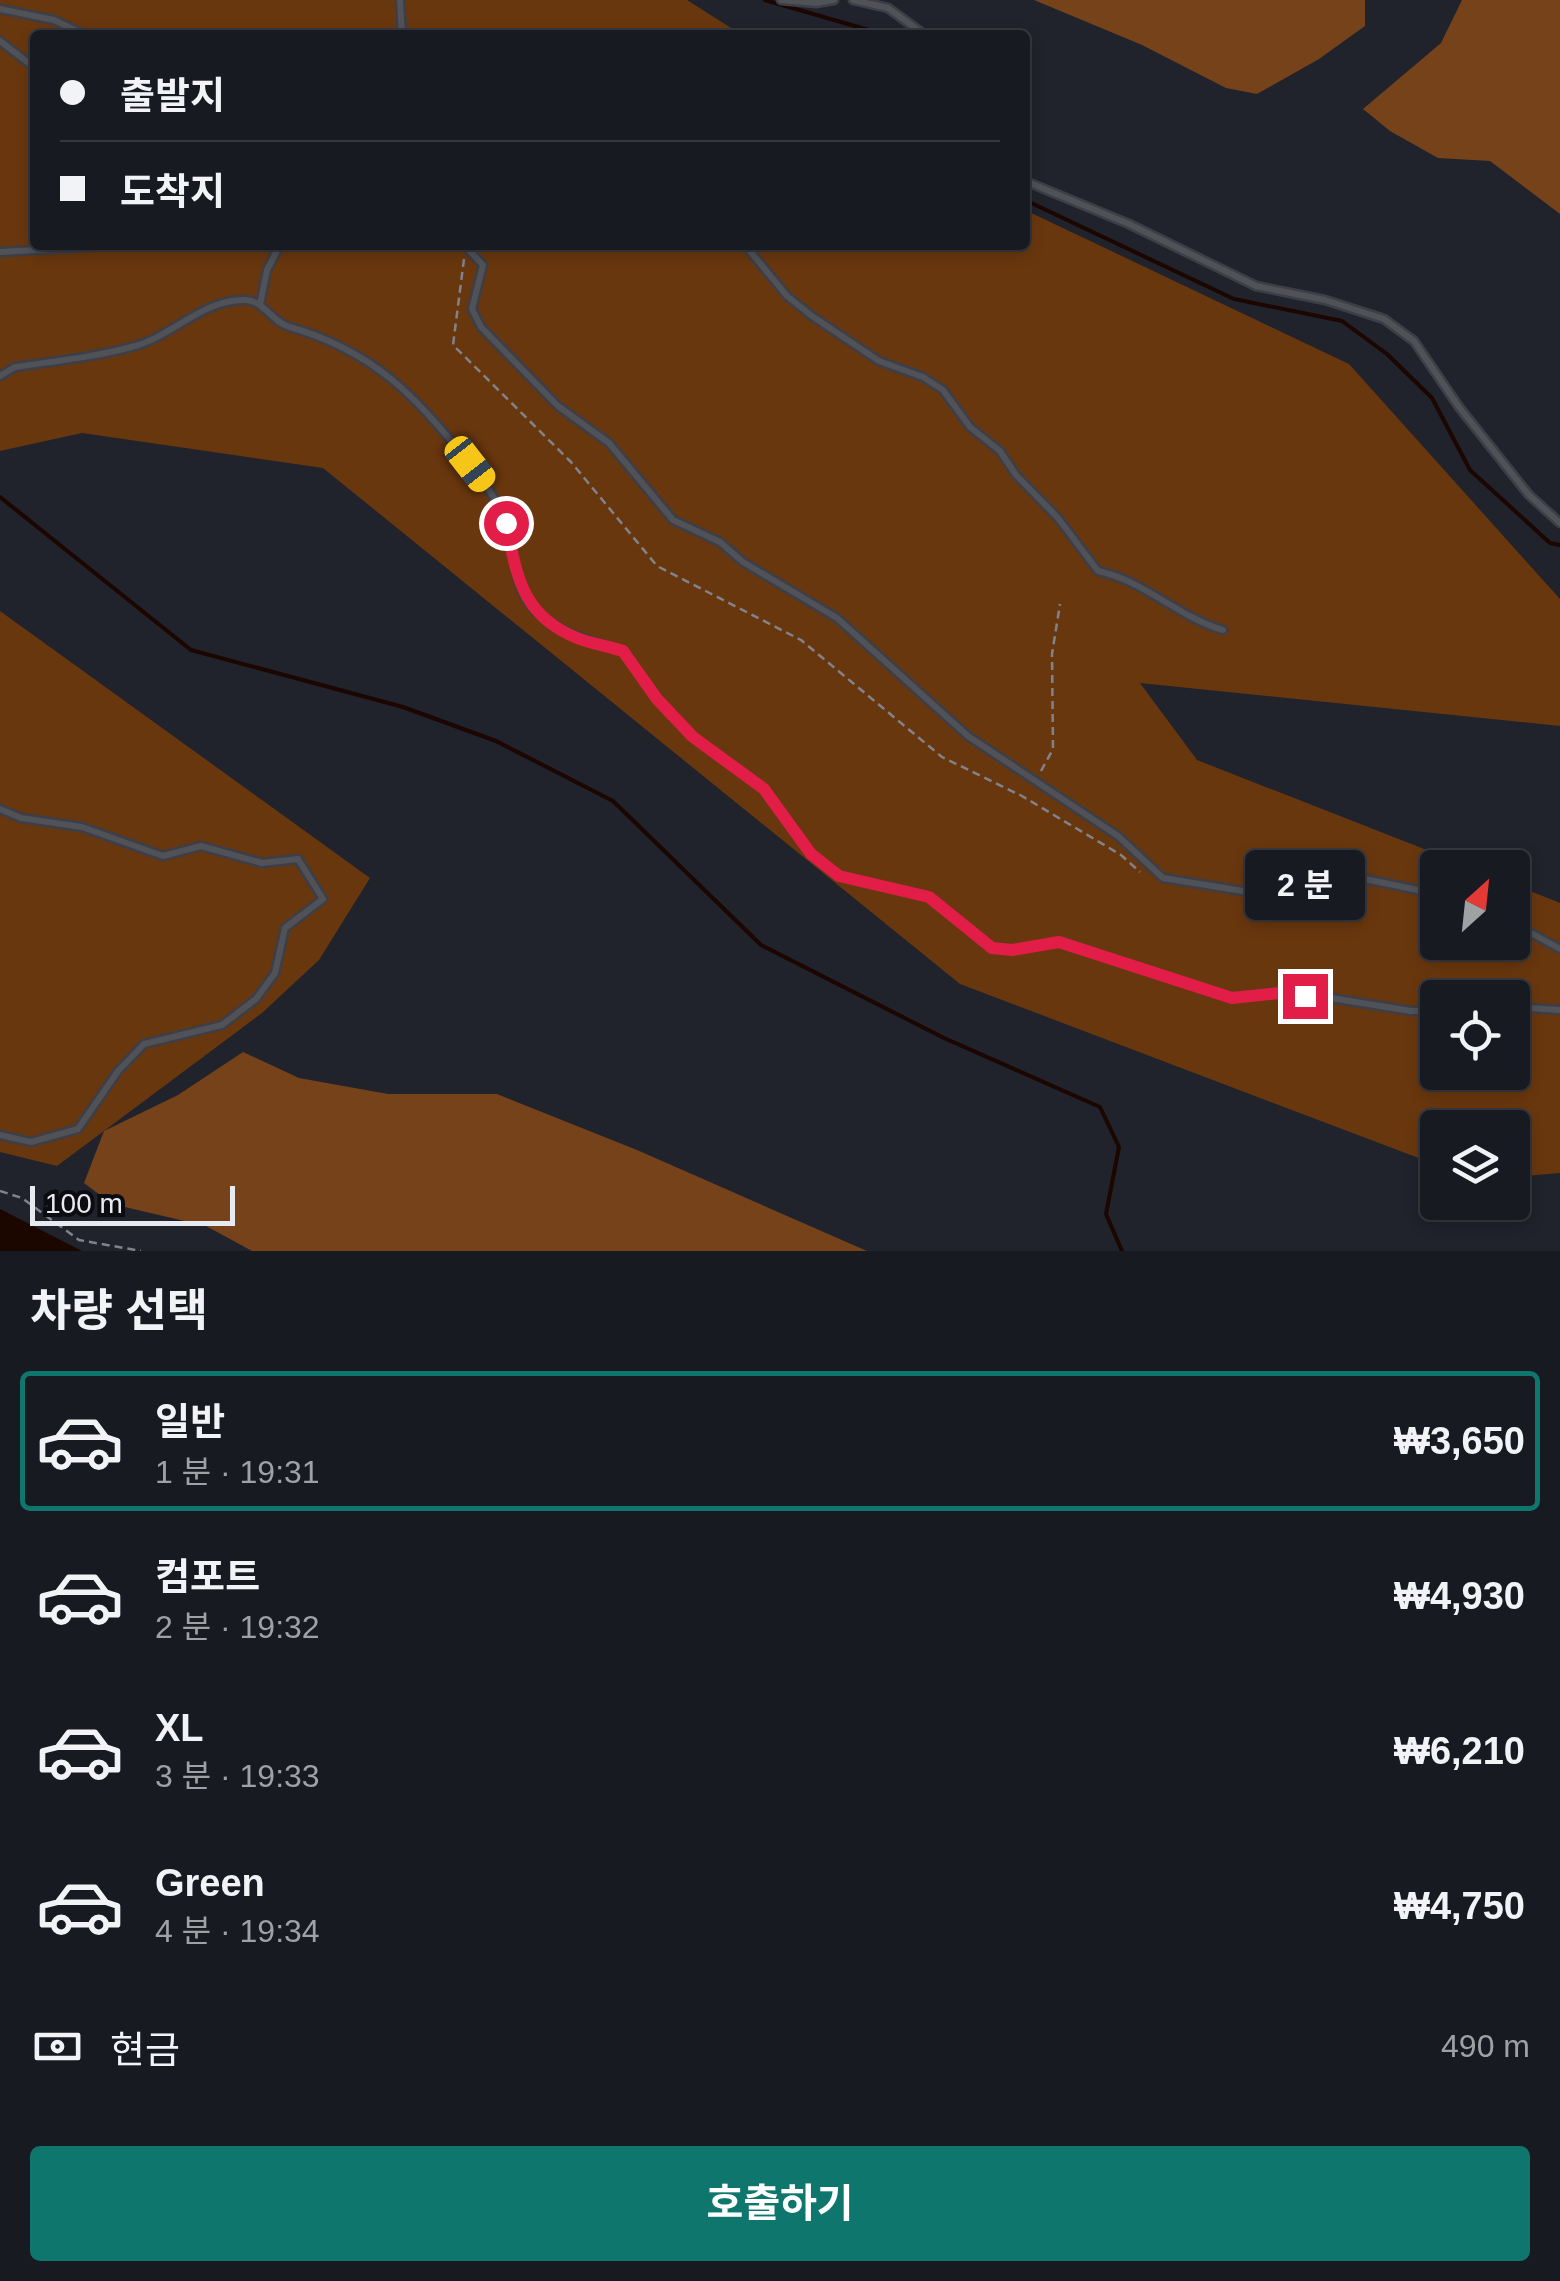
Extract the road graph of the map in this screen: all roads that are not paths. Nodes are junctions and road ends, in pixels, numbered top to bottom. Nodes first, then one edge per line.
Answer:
1 (400, 0) edge
2 (781, 0) edge
3 (834, 0) edge
4 (853, 0) edge
5 (0, 8) edge
6 (75, 30) edge
7 (402, 30) edge
8 (918, 30) edge
9 (0, 41) edge
10 (30, 64) edge
11 (1030, 182) edge
12 (35, 250) edge
13 (278, 250) edge
14 (470, 250) edge
15 (749, 250) edge
16 (0, 252) edge
17 (260, 305) junction
18 (0, 376) edge
19 (1560, 523) edge
20 (1224, 630) dead end
21 (0, 809) edge
22 (1420, 891) edge
23 (1530, 933) edge
24 (1560, 948) edge
25 (1530, 1008) edge
26 (1560, 1010) edge
27 (1420, 1011) edge
28 (0, 1135) edge

1 - 7 lane
2 - 3 lane
4 - 8 lane
5 - 6 lane
9 - 10 lane
11 - 19 lane
12 - 16 lane
13 - 17 lane
14 - 22 lane
15 - 20 lane
17 - 18 lane
17 - 27 lane
21 - 28 lane
23 - 24 lane
25 - 26 lane

